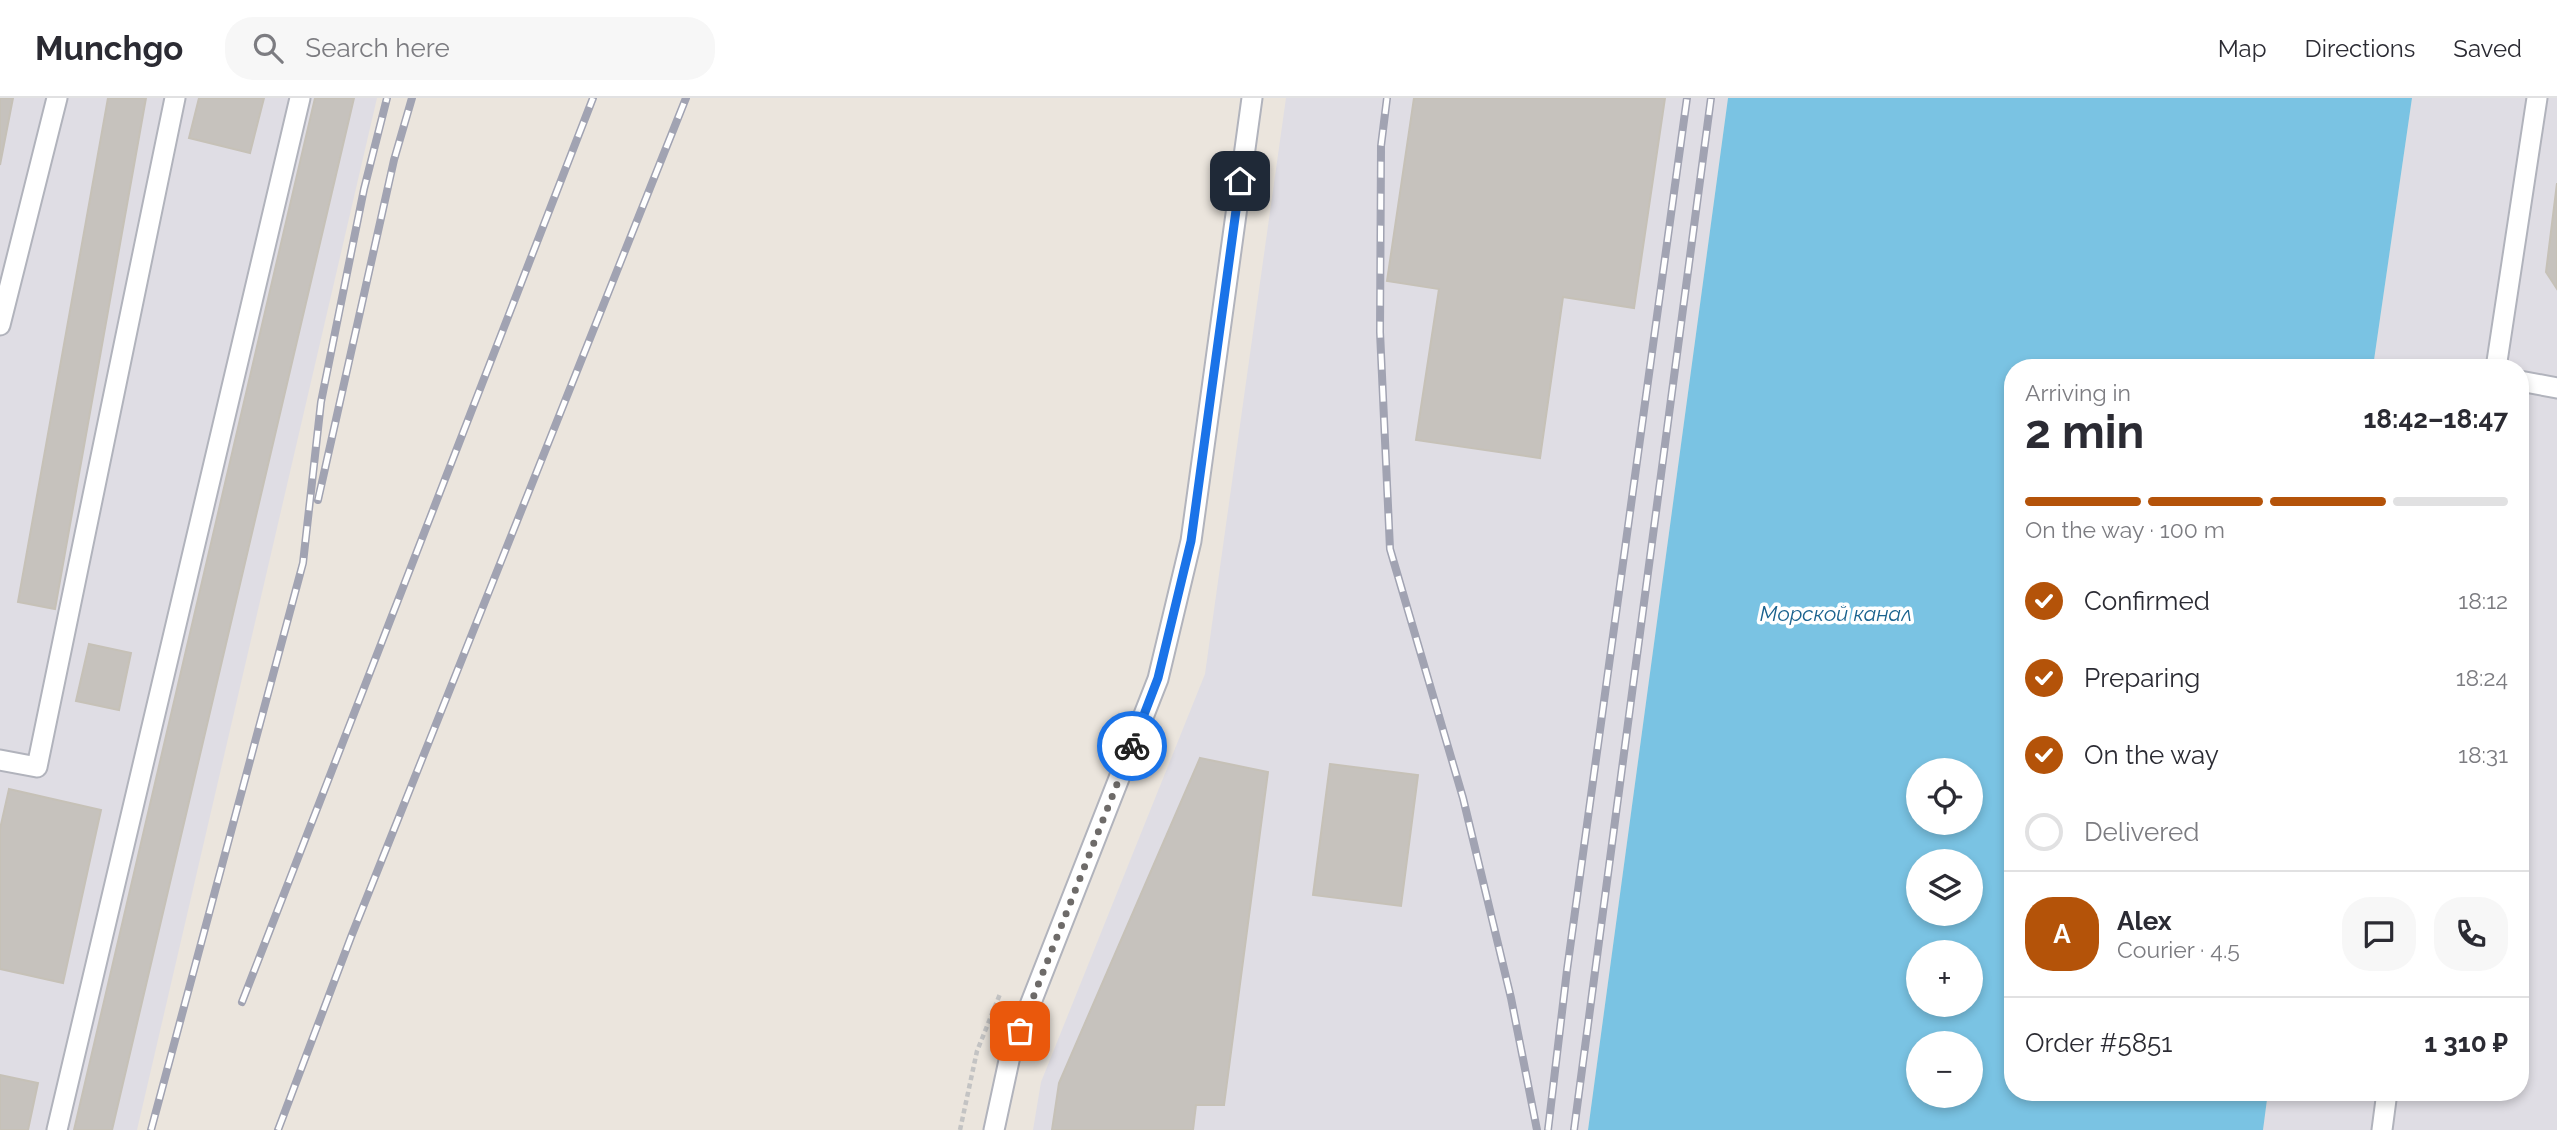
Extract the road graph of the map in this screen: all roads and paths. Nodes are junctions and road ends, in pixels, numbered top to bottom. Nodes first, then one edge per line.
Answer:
1 (57, 98) edge
2 (175, 98) edge
3 (300, 98) edge
4 (1252, 98) edge
5 (2536, 98) edge
6 (0, 325) edge
7 (2497, 359) edge
8 (2529, 383) edge
9 (2557, 388) edge
10 (0, 760) edge
11 (1003, 986) dead end
12 (2386, 1101) edge
13 (57, 1130) edge
14 (960, 1130) edge
15 (994, 1130) edge
16 (2382, 1130) edge

1 - 6 lane
2 - 10 lane
3 - 13 lane
4 - 15 lane
5 - 7 lane
8 - 9 lane
11 - 14 path
12 - 16 lane

